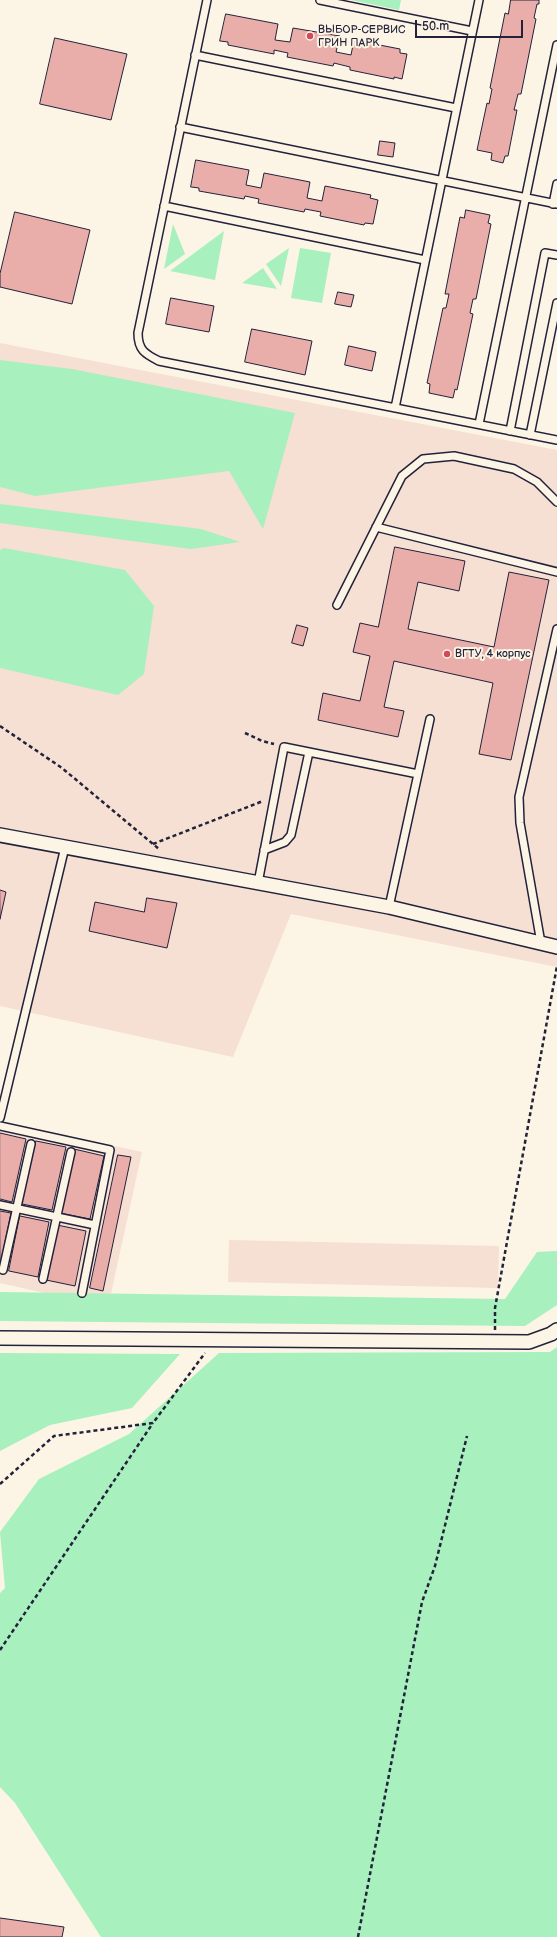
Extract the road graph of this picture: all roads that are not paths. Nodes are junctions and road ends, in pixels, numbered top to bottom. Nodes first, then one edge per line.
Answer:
1 (207, 0) edge
2 (320, 0) edge
3 (479, 0) edge
4 (472, 31) junction
5 (557, 46) edge
6 (195, 55) junction
7 (456, 108) junction
8 (180, 127) junction
9 (441, 180) junction
10 (557, 184) edge
11 (526, 198) junction
12 (555, 204) edge
13 (164, 206) junction
14 (557, 255) edge
15 (425, 260) junction
16 (557, 303) edge
17 (395, 408) junction
18 (479, 424) junction
19 (510, 431) junction
20 (530, 435) junction
21 (557, 440) edge
22 (557, 502) edge
23 (376, 527) junction
24 (557, 572) edge
25 (337, 605) dead end
26 (557, 629) edge
27 (430, 719) dead end
28 (309, 752) junction
29 (418, 774) junction
30 (0, 835) edge
31 (65, 847) junction
32 (264, 850) junction
33 (258, 883) junction
34 (389, 907) junction
35 (541, 943) junction
36 (557, 946) edge
37 (0, 1118) edge
38 (0, 1126) edge
39 (31, 1144) dead end
40 (71, 1152) dead end
41 (0, 1205) edge
42 (16, 1209) junction
43 (56, 1217) junction
44 (95, 1225) junction
45 (3, 1270) dead end
46 (42, 1279) dead end
47 (82, 1293) dead end
48 (557, 1330) edge
49 (0, 1338) edge

1 - 6 lane
2 - 4 lane
3 - 4 lane
4 - 7 lane
5 - 11 lane
6 - 7 lane
6 - 8 lane
7 - 9 lane
8 - 9 lane
8 - 13 lane
9 - 11 lane
9 - 15 lane
10 - 12 lane
11 - 12 lane
11 - 18 lane
13 - 15 lane
13 - 17 lane
14 - 19 lane
15 - 17 lane
16 - 20 lane
17 - 18 lane
18 - 19 lane
19 - 20 lane
20 - 21 lane
22 - 23 lane
23 - 24 lane
23 - 25 lane
26 - 35 lane
27 - 29 lane
28 - 29 lane
28 - 32 lane
28 - 32 lane
29 - 34 lane
30 - 31 street
31 - 33 street
31 - 37 lane
32 - 33 lane
33 - 34 street
34 - 35 street
35 - 36 street
38 - 44 lane
39 - 42 lane
40 - 43 lane
41 - 42 lane
42 - 43 lane
42 - 45 lane
43 - 44 lane
43 - 46 lane
44 - 47 lane
48 - 49 street

